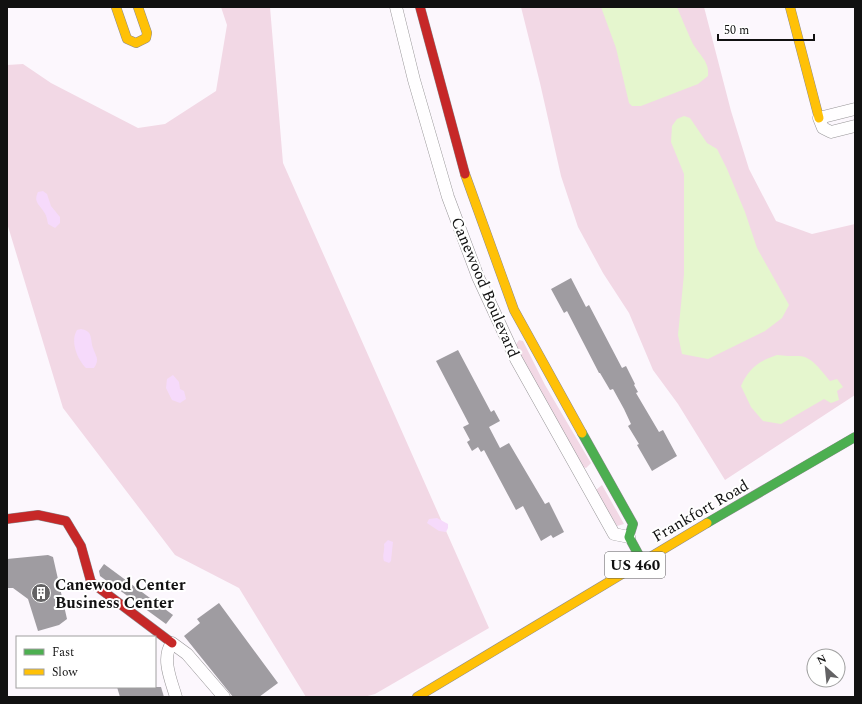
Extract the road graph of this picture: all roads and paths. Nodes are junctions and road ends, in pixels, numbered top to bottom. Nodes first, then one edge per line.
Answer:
1 (116, 7) edge
2 (138, 7) edge
3 (396, 7) edge
4 (420, 7) edge
5 (790, 7) edge
6 (855, 109) edge
7 (819, 118) junction
8 (855, 126) edge
9 (855, 437) edge
10 (7, 518) edge
11 (629, 538) junction
12 (642, 561) junction
13 (172, 643) junction
14 (176, 697) edge
15 (224, 697) edge
16 (417, 697) edge

1 - 2 street
3 - 11 street, Canewood Boulevard
4 - 11 street, Canewood Boulevard
5 - 7 street
6 - 7 street
7 - 8 street
9 - 12 street, Frankfort Road / US 460
10 - 13 street
11 - 12 street
12 - 16 street, Frankfort Road / US 460
13 - 14 street
13 - 15 street

